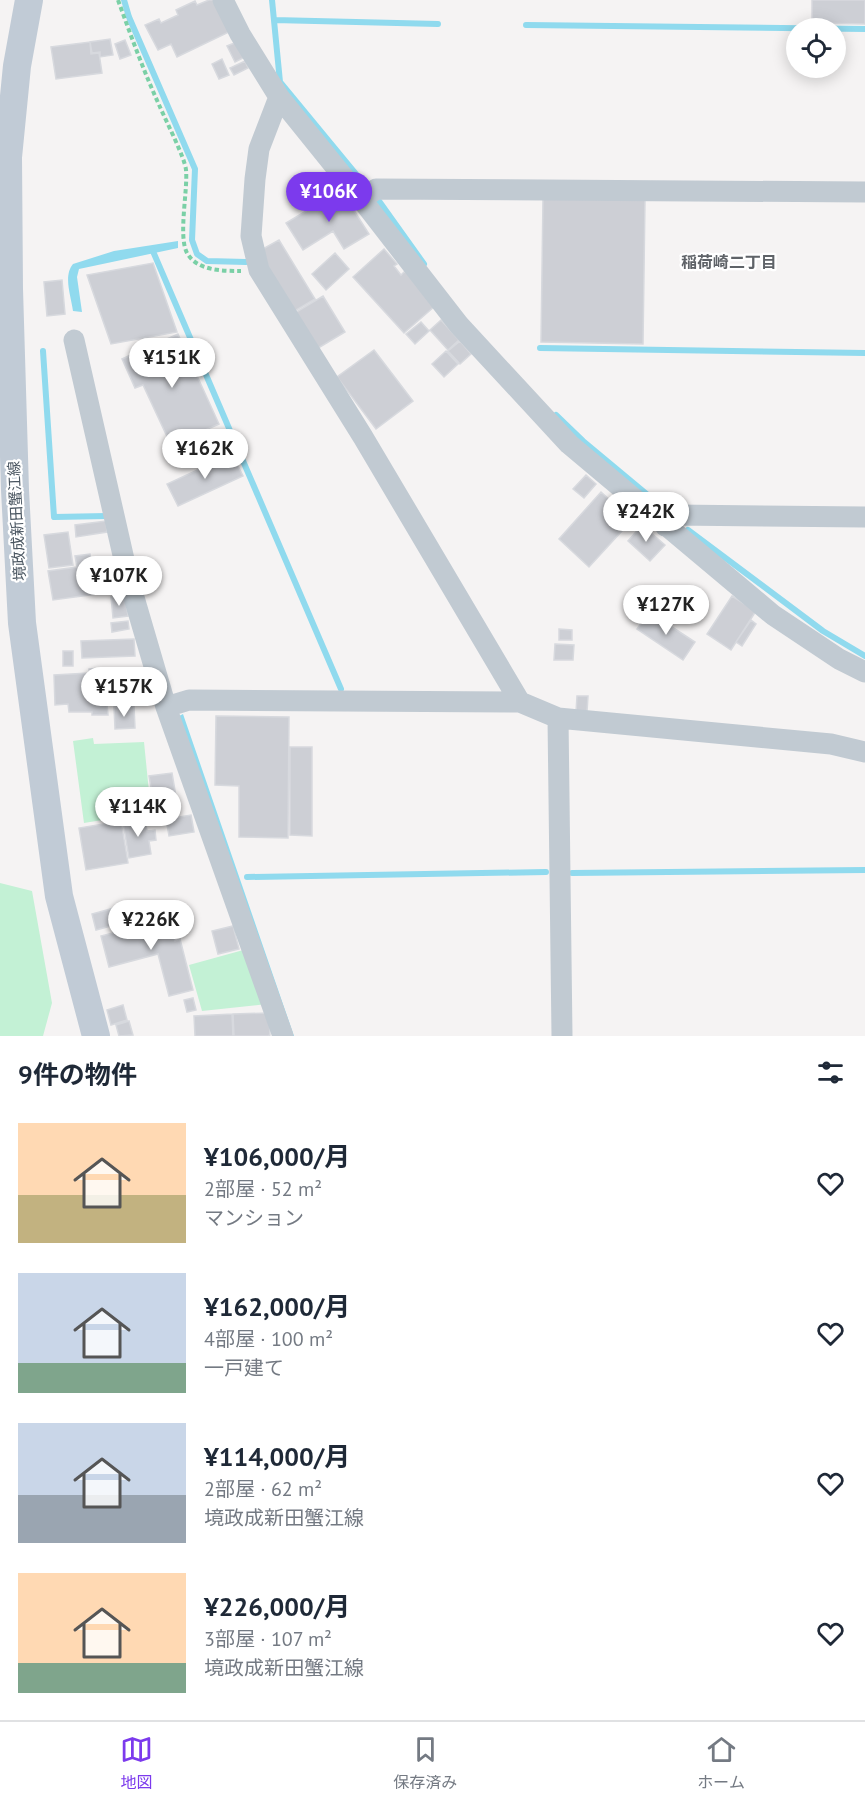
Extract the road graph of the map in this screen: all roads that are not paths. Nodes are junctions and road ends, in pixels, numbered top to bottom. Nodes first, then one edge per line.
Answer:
1 (29, 0) edge
2 (224, 0) edge
3 (279, 97) junction
4 (865, 192) edge
5 (362, 200) junction
6 (4, 288) edge
7 (74, 340) dead end
8 (865, 518) edge
9 (665, 526) junction
10 (865, 672) edge
11 (520, 702) junction
12 (166, 707) junction
13 (558, 718) junction
14 (865, 752) edge
15 (96, 1036) edge
16 (283, 1036) edge
17 (562, 1036) edge

1 - 6 main road, 境政成新田蟹江線
2 - 3 street
3 - 5 street
3 - 11 street
4 - 5 street
5 - 9 street
6 - 15 main road, 境政成新田蟹江線
7 - 12 street
8 - 9 street
9 - 10 street
11 - 12 street
11 - 13 street
12 - 16 street
13 - 14 street
13 - 17 street

